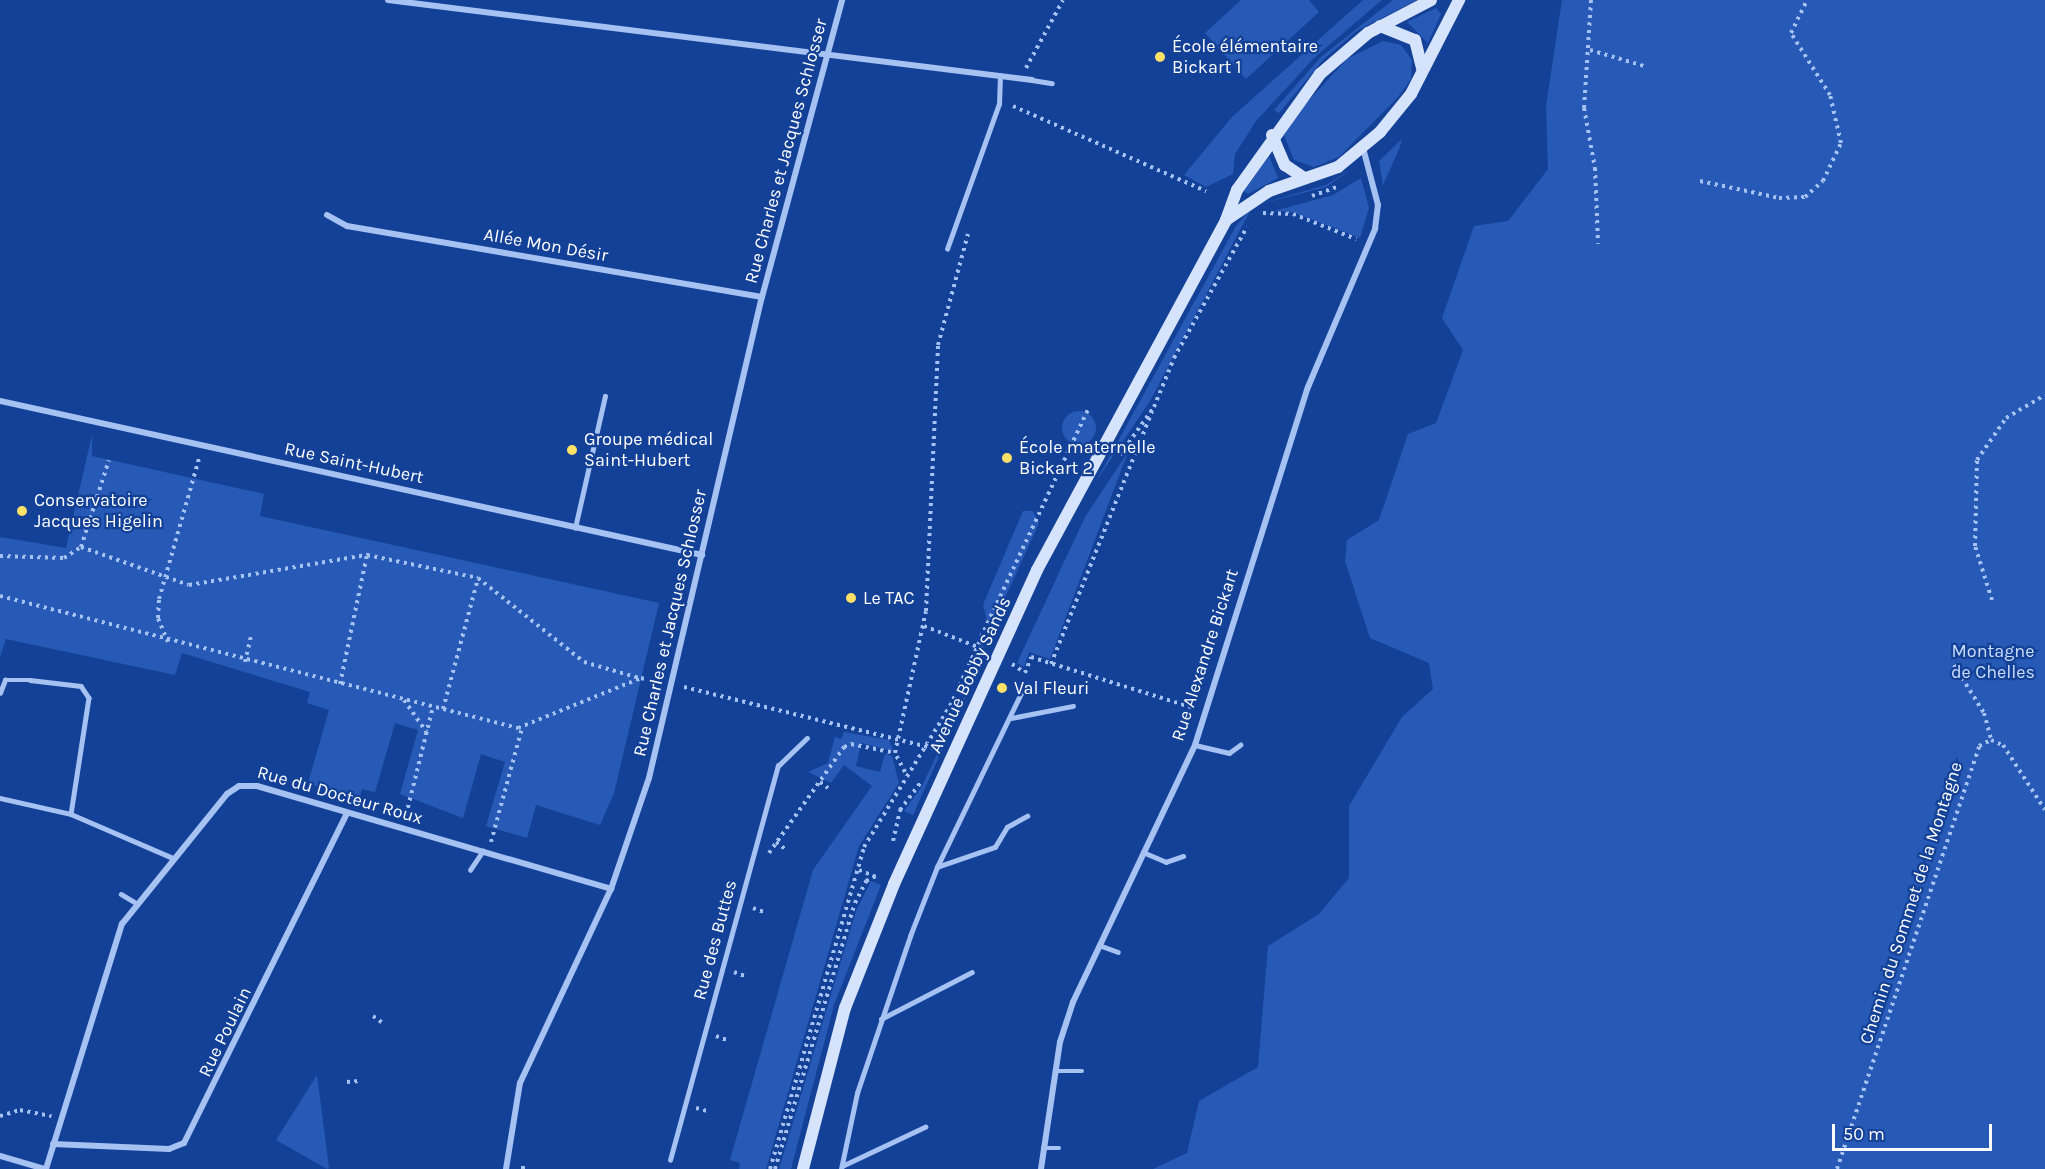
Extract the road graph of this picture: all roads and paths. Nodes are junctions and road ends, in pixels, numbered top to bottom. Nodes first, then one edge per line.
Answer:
1 (388, 0) edge
2 (842, 0) edge
3 (1063, 0) edge
4 (1431, 0) edge
5 (1459, 0) edge
6 (1591, 0) edge
7 (1807, 0) edge
8 (439, 3) edge
9 (1380, 26) junction
10 (1590, 50) junction
11 (827, 54) junction
12 (1644, 66) dead end
13 (1422, 75) junction
14 (999, 76) junction
15 (1022, 78) junction
16 (1032, 80) joint
17 (1052, 83) dead end
18 (1013, 106) junction
19 (1010, 114) dead end
20 (1272, 135) junction
21 (1363, 148) junction
22 (1304, 178) junction
23 (1700, 181) dead end
24 (1346, 182) dead end
25 (1206, 191) dead end
26 (1308, 197) dead end
27 (1281, 204) dead end
28 (1262, 212) junction
29 (327, 215) dead end
30 (1226, 220) junction
31 (971, 226) dead end
32 (1358, 240) dead end
33 (1598, 244) dead end
34 (947, 249) dead end
35 (762, 297) junction
36 (2045, 395) edge
37 (604, 396) dead end
38 (0, 401) edge
39 (1154, 407) junction
40 (1088, 410) dead end
41 (199, 459) dead end
42 (109, 460) dead end
43 (1114, 465) dead end
44 (575, 528) junction
45 (81, 547) junction
46 (367, 555) junction
47 (702, 555) junction
48 (0, 556) edge
49 (165, 577) junction
50 (478, 578) junction
51 (0, 596) edge
52 (1992, 600) dead end
53 (924, 626) junction
54 (251, 635) dead end
55 (1007, 638) junction
56 (981, 639) junction
57 (169, 642) junction
58 (977, 646) junction
59 (983, 649) dead end
60 (245, 662) junction
61 (1051, 664) junction
62 (1954, 665) dead end
63 (1027, 667) dead end
64 (641, 678) junction
65 (340, 684) junction
66 (671, 685) junction
67 (1024, 685) dead end
68 (0, 693) edge
69 (403, 700) junction
70 (1073, 706) dead end
71 (433, 707) junction
72 (443, 710) junction
73 (1207, 712) junction
74 (1010, 718) junction
75 (522, 728) junction
76 (426, 732) junction
77 (898, 737) junction
78 (807, 738) dead end
79 (1991, 740) junction
80 (923, 743) junction
81 (1195, 745) junction
82 (1240, 745) dead end
83 (936, 749) dead end
84 (895, 753) junction
85 (906, 772) junction
86 (904, 779) junction
87 (820, 782) junction
88 (828, 788) dead end
89 (910, 790) dead end
90 (0, 798) edge
91 (2045, 810) edge
92 (347, 813) junction
93 (71, 814) junction
94 (1028, 816) dead end
95 (405, 819) dead end
96 (491, 842) dead end
97 (776, 842) junction
98 (785, 849) dead end
99 (483, 851) junction
100 (1143, 852) junction
101 (1183, 856) dead end
102 (173, 858) junction
103 (766, 864) dead end
104 (937, 867) junction
105 (471, 870) dead end
106 (859, 870) junction
107 (611, 889) junction
108 (121, 894) dead end
109 (756, 897) dead end
110 (136, 903) junction
111 (753, 908) junction
112 (764, 912) dead end
113 (750, 919) dead end
114 (1099, 945) junction
115 (1118, 952) dead end
116 (738, 962) dead end
117 (734, 972) junction
118 (972, 972) dead end
119 (745, 976) dead end
120 (731, 983) dead end
121 (373, 1016) dead end
122 (881, 1019) junction
123 (384, 1024) dead end
124 (719, 1026) dead end
125 (716, 1036) junction
126 (727, 1040) dead end
127 (713, 1046) dead end
128 (1055, 1071) junction
129 (1082, 1071) dead end
130 (359, 1081) dead end
131 (348, 1082) dead end
132 (699, 1098) dead end
133 (707, 1111) dead end
134 (0, 1116) edge
135 (52, 1116) dead end
136 (925, 1127) dead end
137 (53, 1144) junction
138 (1043, 1148) junction
139 (1059, 1148) dead end
140 (0, 1156) edge
141 (670, 1160) dead end
142 (842, 1167) edge
143 (46, 1169) edge
144 (506, 1169) edge
145 (770, 1169) edge
146 (775, 1169) edge
147 (803, 1169) edge
148 (1041, 1169) edge
149 (1837, 1169) edge

1 - 8 street
2 - 11 street, Rue Charles et Jacques Schlosser
3 - 15 path
4 - 9 main road
5 - 13 main road
6 - 10 path
7 - 23 path
8 - 11 street
9 - 13 main road
9 - 20 main road, Avenue Bobby Sands
10 - 12 path
10 - 33 path
11 - 14 street
11 - 35 street, Rue Charles et Jacques Schlosser
13 - 21 main road, Avenue Bobby Sands
14 - 15 street
14 - 34 lane
15 - 16 street
15 - 18 path
16 - 17 lane
18 - 19 path
18 - 25 path
20 - 22 main road
20 - 30 main road, Avenue Bobby Sands
21 - 22 main road, Avenue Bobby Sands
21 - 73 street, Rue Alexandre Bickart
22 - 30 main road, Avenue Bobby Sands
24 - 26 path
27 - 28 path
28 - 32 path
28 - 39 path
29 - 35 street, Allée Mon Désir
30 - 55 main road, Avenue Bobby Sands
31 - 53 path
35 - 47 street, Rue Charles et Jacques Schlosser
36 - 52 path
37 - 44 lane
38 - 44 street, Rue Saint-Hubert
39 - 43 path
39 - 61 path
40 - 56 path
41 - 49 path
42 - 45 path
44 - 47 street, Rue Saint-Hubert
45 - 48 path
45 - 49 path
46 - 49 path
46 - 50 path
46 - 65 path
47 - 66 street, Rue Charles et Jacques Schlosser
49 - 57 path
50 - 64 path
50 - 72 path
51 - 57 path
53 - 58 path
53 - 77 path
54 - 60 path
55 - 56 path
55 - 147 main road, Avenue Bobby Sands
56 - 58 path
57 - 60 path
58 - 59 path
58 - 80 path
60 - 65 path
61 - 63 path
61 - 73 path
62 - 79 path
64 - 66 path
64 - 75 path
65 - 69 path
66 - 77 path
66 - 107 street, Rue Charles et Jacques Schlosser
67 - 74 lane
68 - 93 lane
69 - 71 path
69 - 76 path
70 - 74 lane
71 - 72 path
71 - 76 path
72 - 75 path
73 - 81 street, Rue Alexandre Bickart
74 - 104 lane
75 - 96 path
76 - 95 path
77 - 80 path
77 - 84 path
78 - 141 lane, Rue des Buttes
79 - 91 path
79 - 149 path, Chemin du Sommet de la Montagne
80 - 83 path
80 - 85 path
81 - 82 lane
81 - 100 street, Rue Alexandre Bickart
84 - 85 path
84 - 87 path
85 - 86 path
86 - 89 path
86 - 106 path
87 - 88 path
87 - 97 path
90 - 93 lane
92 - 99 street, Rue du Docteur Roux
92 - 102 street, Rue du Docteur Roux
92 - 137 street, Rue Poulain
93 - 102 lane
94 - 104 lane
97 - 98 path
97 - 103 path
99 - 105 lane
99 - 107 street, Rue du Docteur Roux
100 - 101 lane
100 - 114 street, Rue Alexandre Bickart
102 - 110 street, Rue du Docteur Roux
104 - 122 lane
106 - 145 path
106 - 146 path
107 - 144 street, Rue Charles et Jacques Schlosser
108 - 110 lane
109 - 111 path
110 - 137 street, Rue du Docteur Roux
111 - 112 path
111 - 113 path
114 - 115 lane
114 - 128 street, Rue Alexandre Bickart
116 - 117 path
117 - 119 path
117 - 120 path
118 - 122 lane
121 - 123 path
122 - 142 lane
124 - 125 path
125 - 126 path
125 - 127 path
128 - 129 lane
128 - 138 street, Rue Alexandre Bickart
130 - 131 path
132 - 133 path
134 - 135 path
136 - 142 lane
137 - 143 street, Rue du Docteur Roux
138 - 139 lane
138 - 148 street, Rue Alexandre Bickart
140 - 143 street

